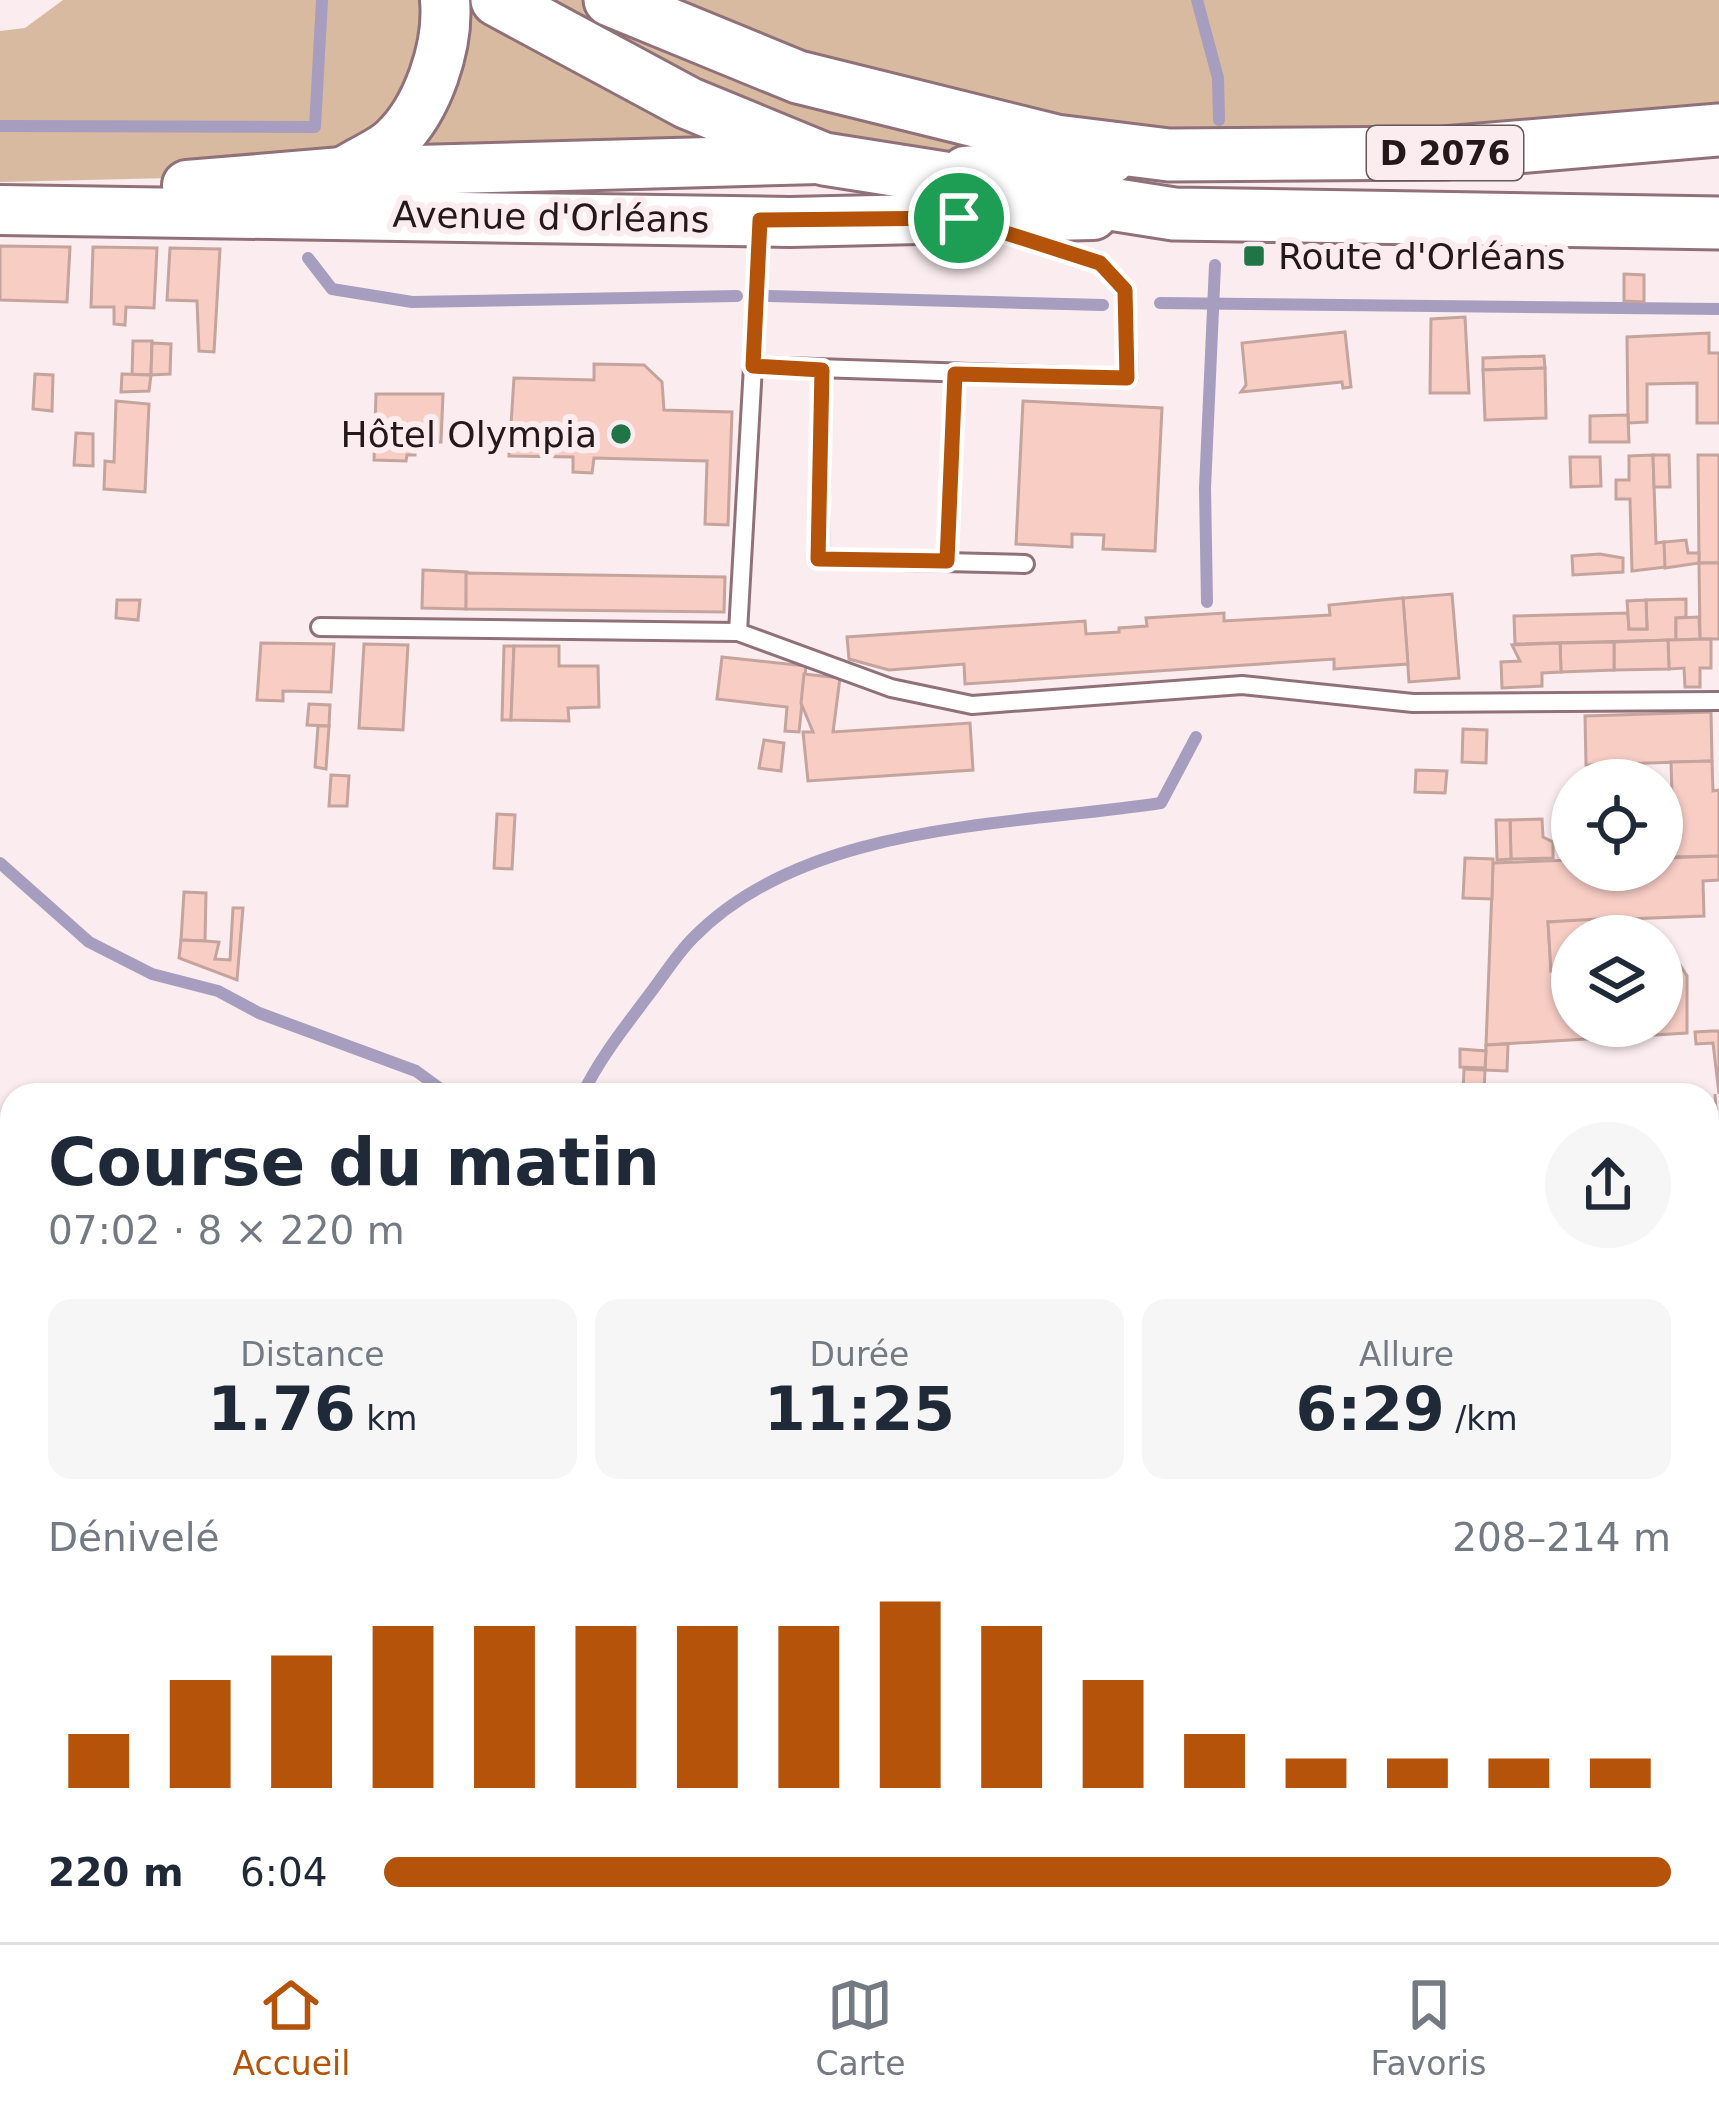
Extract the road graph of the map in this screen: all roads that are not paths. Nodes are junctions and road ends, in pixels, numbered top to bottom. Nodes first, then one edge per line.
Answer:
1 (445, 0) edge
2 (497, 0) edge
3 (610, 0) edge
4 (1719, 130) edge
5 (1169, 154) junction
6 (824, 159) junction
7 (342, 172) junction
8 (948, 196) junction
9 (0, 205) edge
10 (1709, 219) edge
11 (760, 220) junction
12 (753, 366) junction
13 (822, 370) junction
14 (955, 374) junction
15 (947, 561) junction
16 (1025, 564) dead end
17 (320, 627) dead end
18 (738, 632) junction
19 (1719, 701) edge

1 - 7 main road
2 - 6 main road, D 2076
3 - 5 main road, D 2076
4 - 5 main road, D 2076
5 - 8 main road, D 2076
6 - 7 main road, Avenue d'Orléans
6 - 8 main road, D 2076
7 - 9 main road, Avenue d'Orléans
8 - 10 main road, D 2076
8 - 11 main road, Avenue d'Orléans
8 - 14 lane
9 - 11 main road, Avenue d'Orléans
11 - 12 lane
12 - 13 lane
12 - 18 lane
13 - 14 lane
13 - 15 lane
14 - 15 lane
15 - 16 lane
17 - 18 lane
18 - 19 lane

